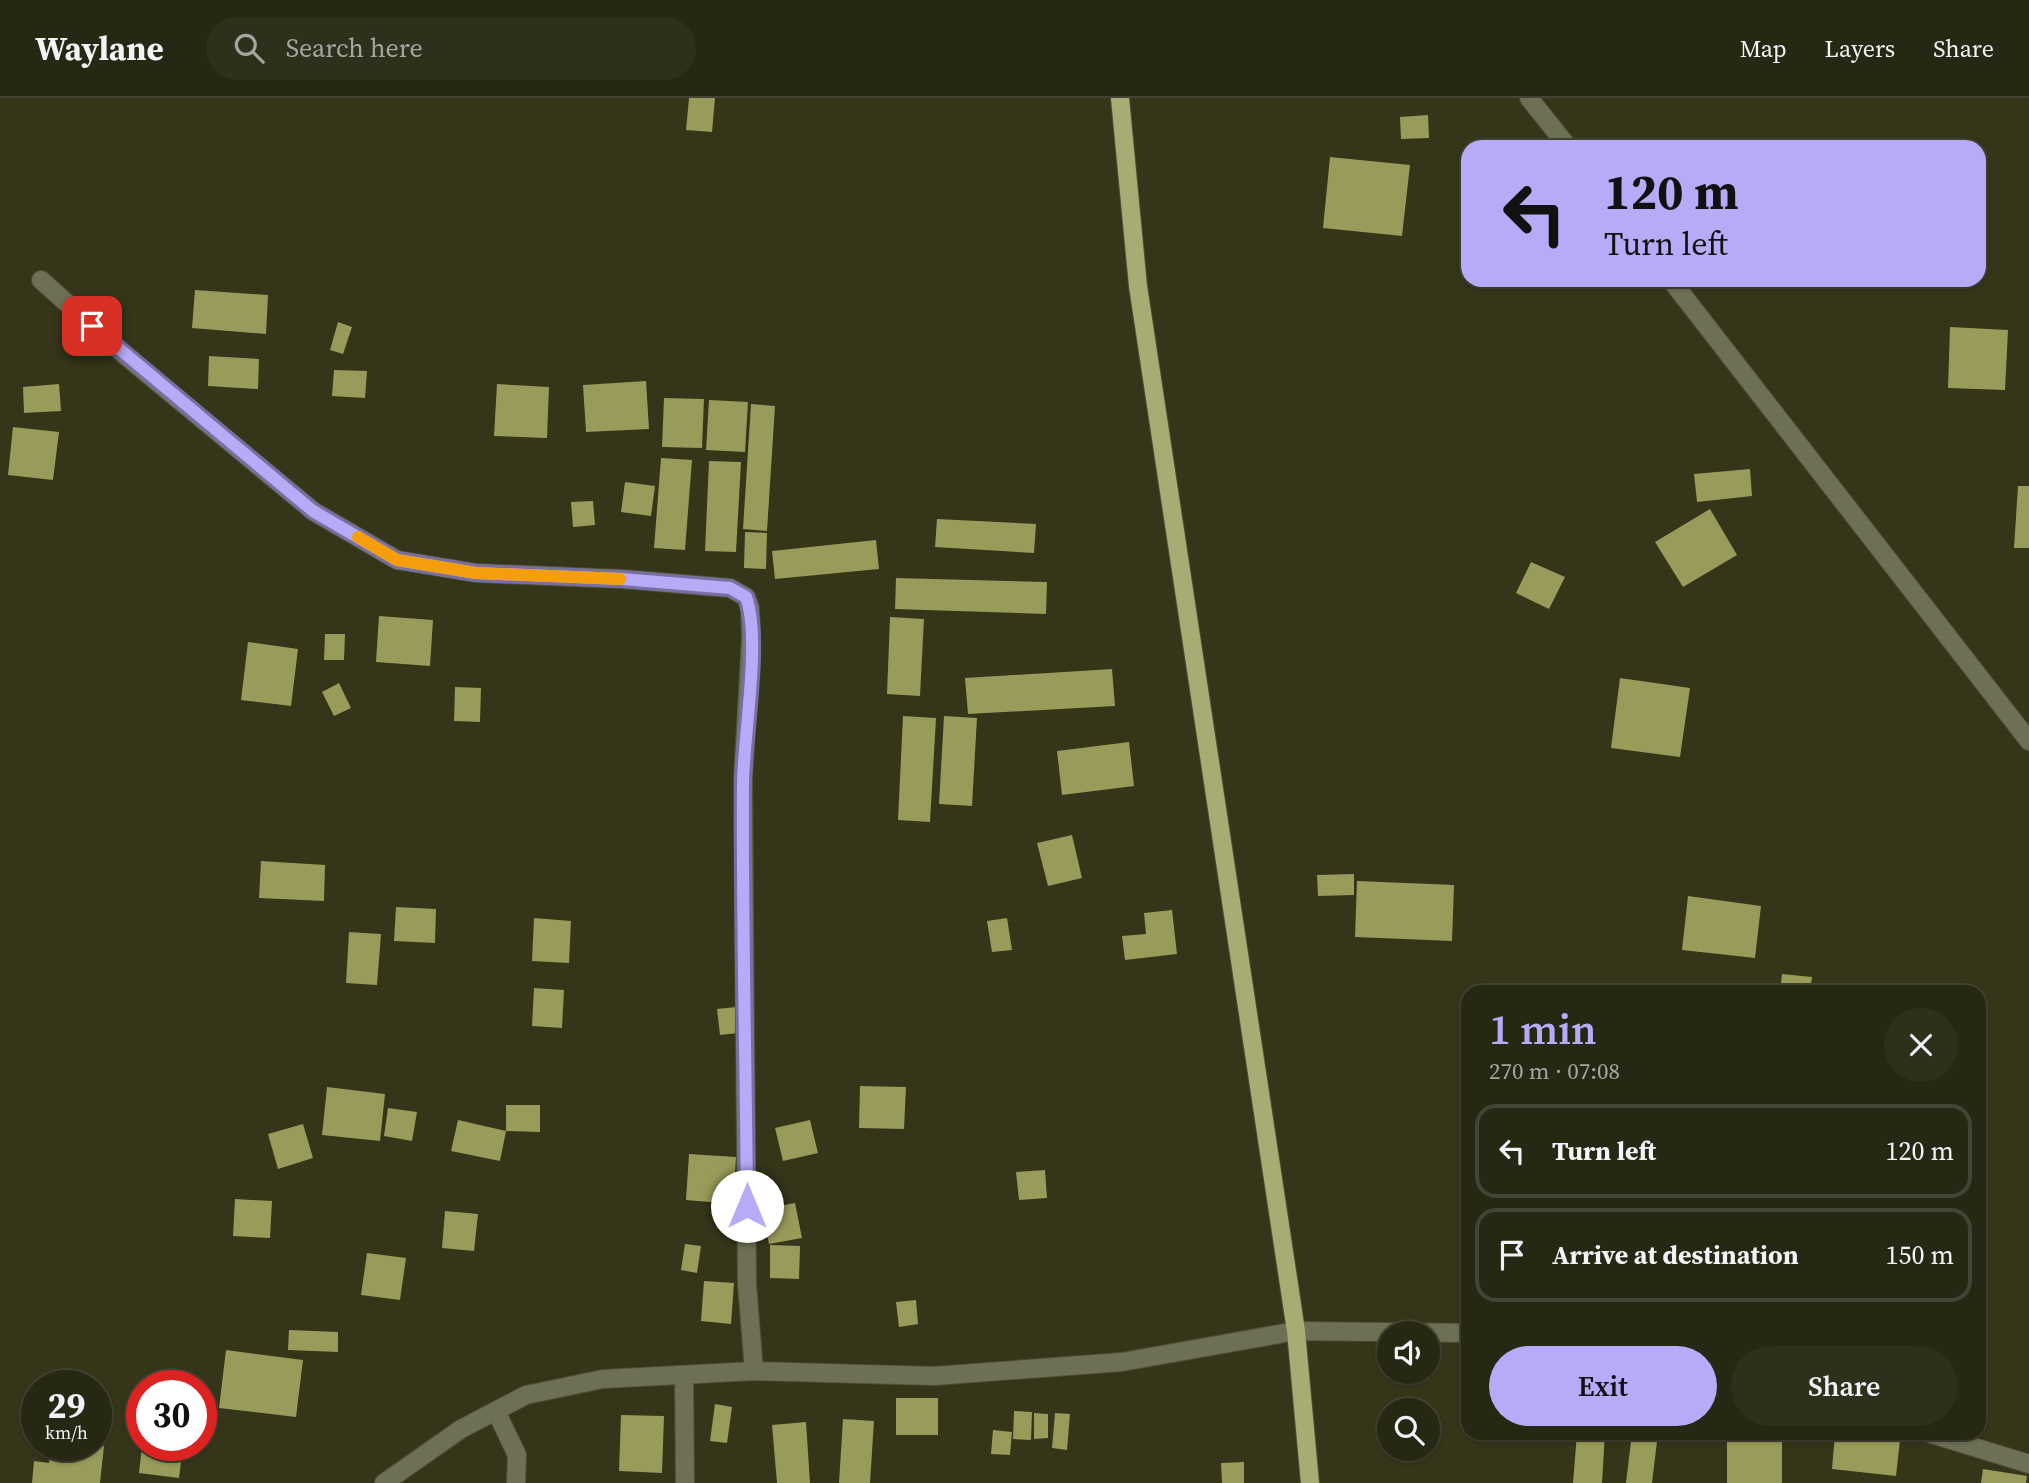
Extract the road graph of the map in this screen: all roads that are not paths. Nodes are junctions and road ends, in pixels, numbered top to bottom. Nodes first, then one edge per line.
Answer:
1 (1121, 98) edge
2 (1530, 98) edge
3 (1563, 140) edge
4 (41, 280) dead end
5 (1676, 287) edge
6 (2029, 741) edge
7 (1296, 1331) junction
8 (1461, 1333) edge
9 (754, 1371) junction
10 (684, 1375) junction
11 (496, 1411) junction
12 (1951, 1440) edge
13 (2029, 1464) edge
14 (384, 1483) edge
15 (516, 1483) edge
16 (685, 1483) edge
17 (1310, 1483) edge

1 - 7 main road
2 - 3 street
4 - 9 street
5 - 6 street
7 - 8 street
7 - 9 street
7 - 17 main road
9 - 10 street
10 - 11 street
10 - 16 street
11 - 14 street
11 - 15 street
12 - 13 street

